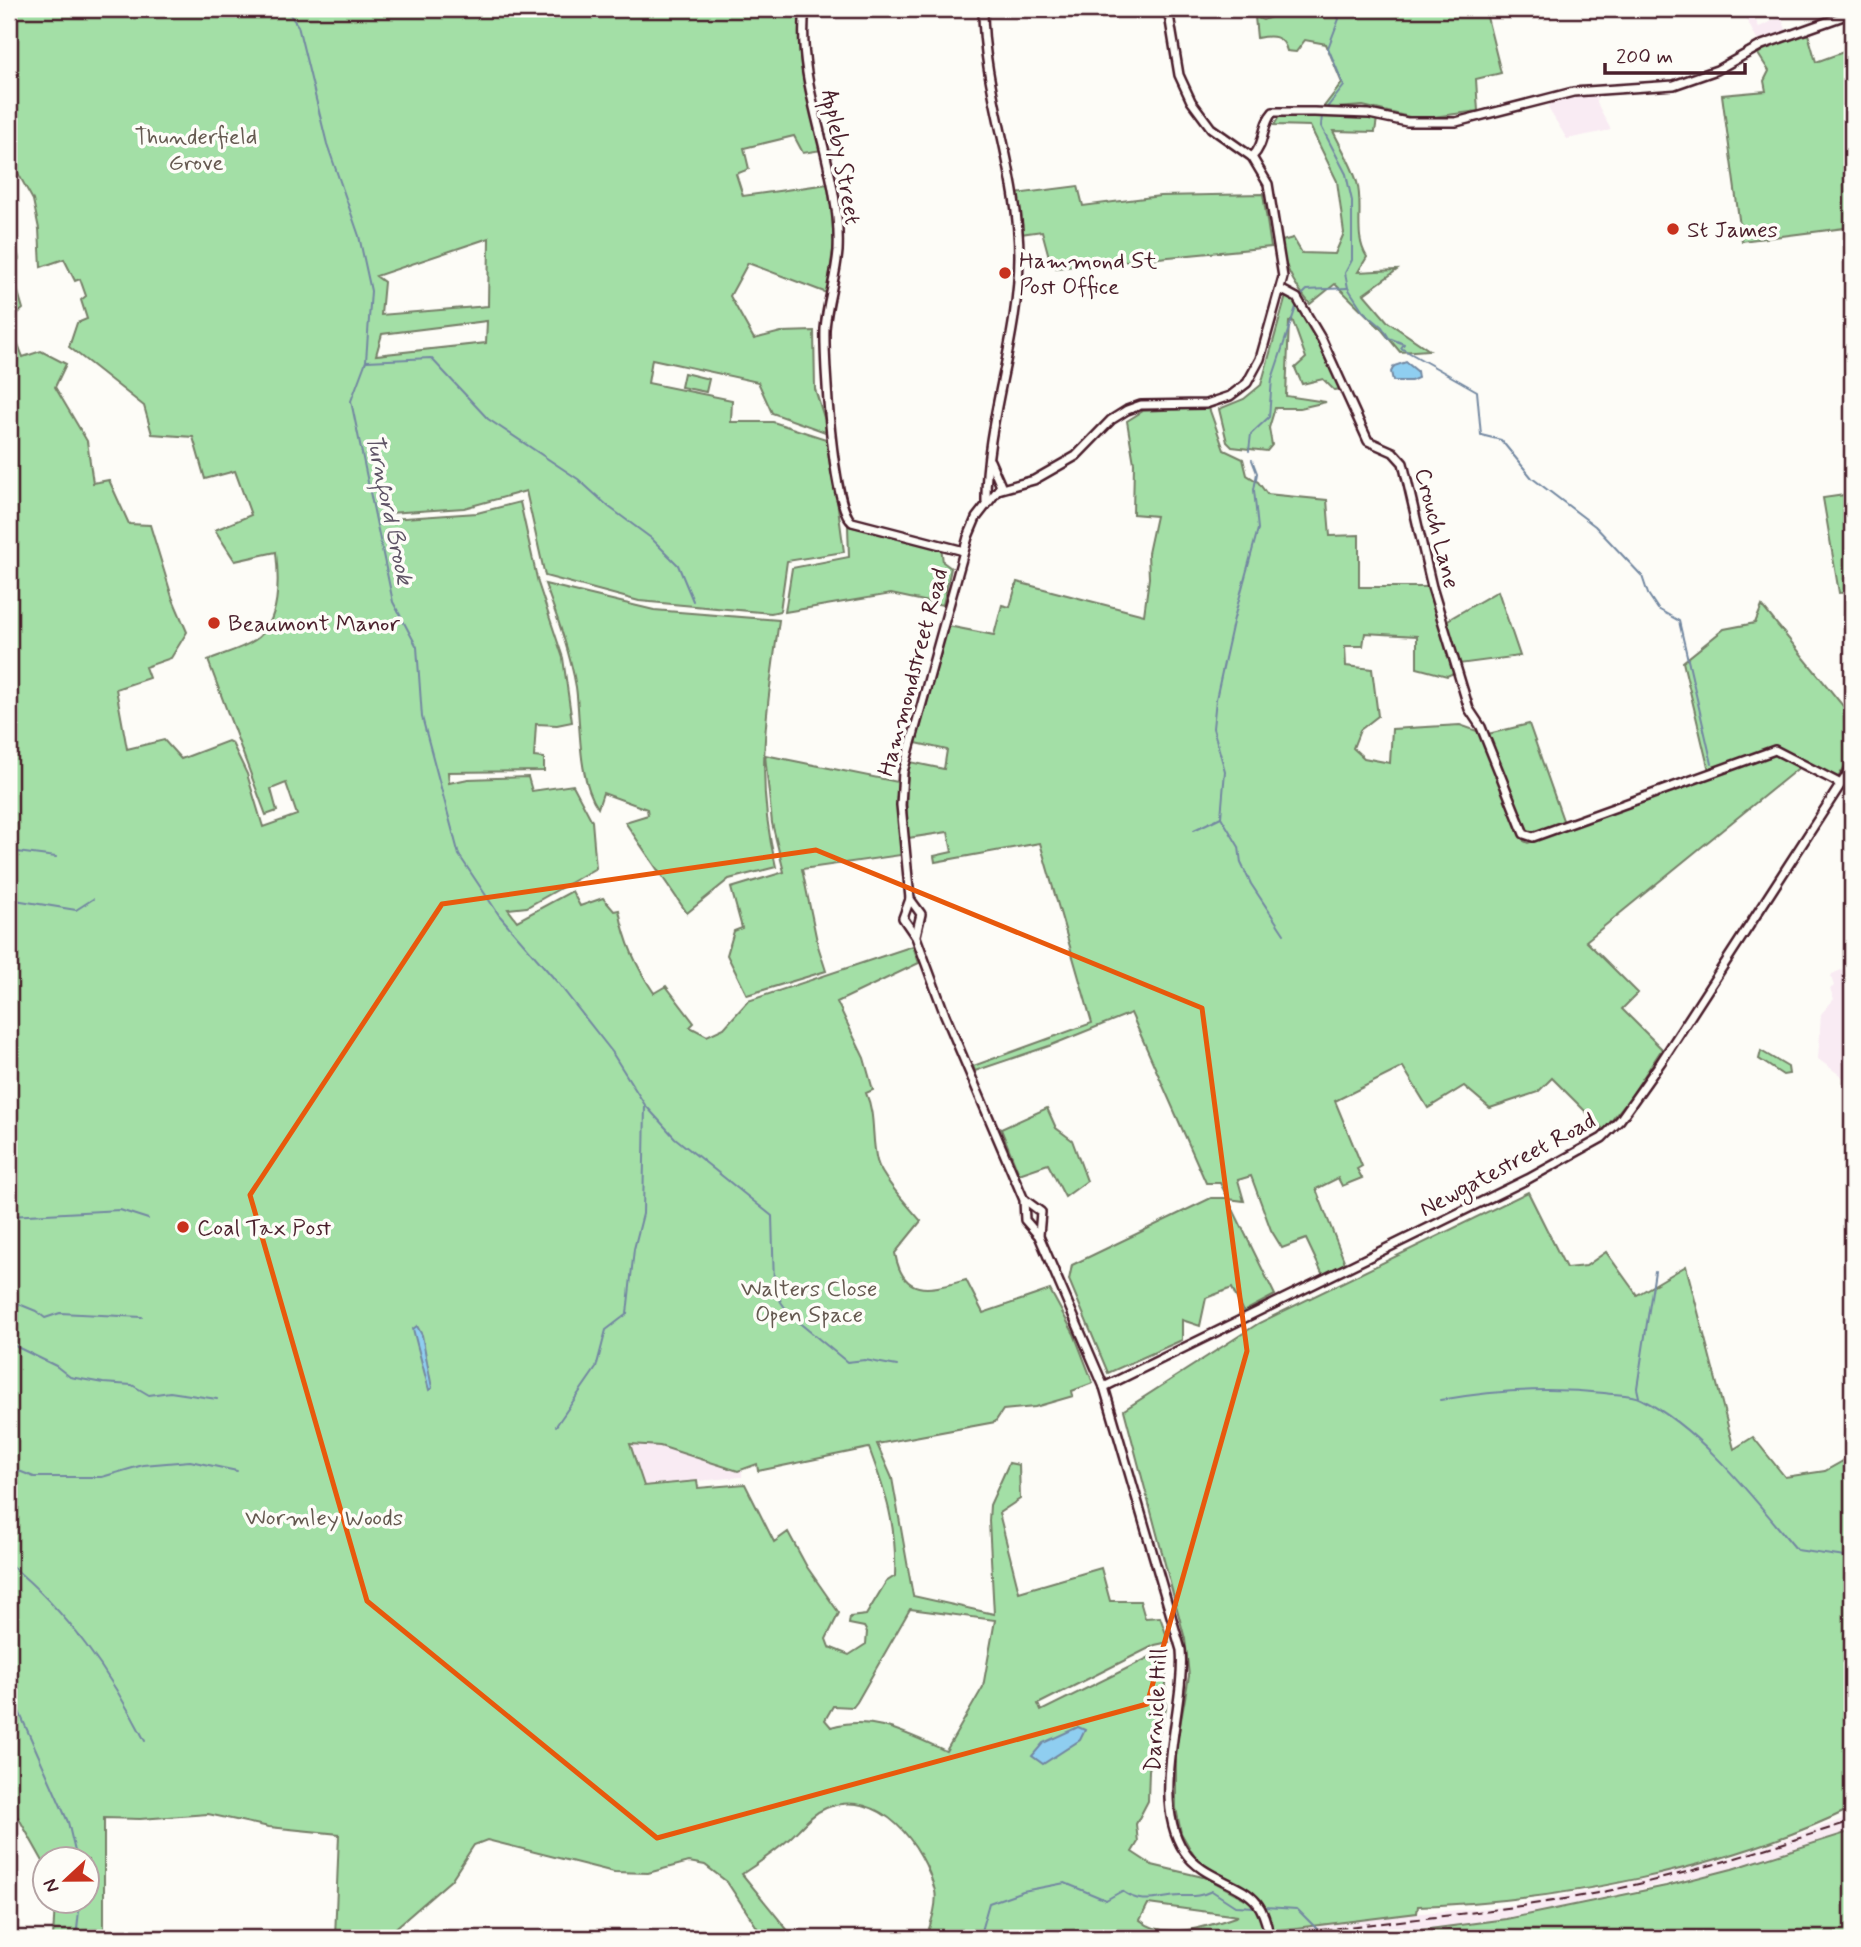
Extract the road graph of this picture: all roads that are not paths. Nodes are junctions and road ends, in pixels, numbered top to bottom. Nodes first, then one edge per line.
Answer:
1 (805, 9) edge
2 (983, 9) edge
3 (1168, 9) edge
4 (1852, 13) edge
5 (1252, 157) junction
6 (1282, 290) junction
7 (989, 461) junction
8 (997, 478) junction
9 (1016, 484) junction
10 (986, 486) junction
11 (997, 491) junction
12 (986, 502) junction
13 (964, 551) junction
14 (1852, 767) edge
15 (1841, 784) junction
16 (910, 899) junction
17 (916, 909) junction
18 (906, 910) junction
19 (913, 925) junction
20 (1030, 1209) junction
21 (1036, 1224) junction
22 (1104, 1387) junction
23 (1113, 1415) joint
24 (1269, 1935) edge

1 - 13 street, Appleby Street
2 - 7 street, Hammondstreet Road
3 - 5 street
4 - 5 street
5 - 6 street
6 - 9 street
6 - 15 street, Crouch Lane
7 - 8 street
7 - 10 street, Hammondstreet Road
8 - 9 street
8 - 10 street
8 - 11 street
9 - 11 street
10 - 11 street
10 - 12 street, Hammondstreet Road
11 - 12 street, Hammondstreet Road
12 - 13 street, Hammondstreet Road
13 - 16 street, Hammondstreet Road
14 - 15 street, Newgatestreet Road
15 - 22 street, Newgatestreet Road
16 - 17 street, Hammondstreet Road
16 - 18 street, Hammondstreet Road
17 - 18 street
17 - 19 street, Hammondstreet Road
18 - 19 street, Hammondstreet Road
19 - 20 street, Hammondstreet Road
20 - 21 street, Hammondstreet Road
20 - 21 street, Hammondstreet Road
21 - 22 street, Hammondstreet Road
22 - 23 street, Hammondstreet Road
23 - 24 street, Darnicle Hill

